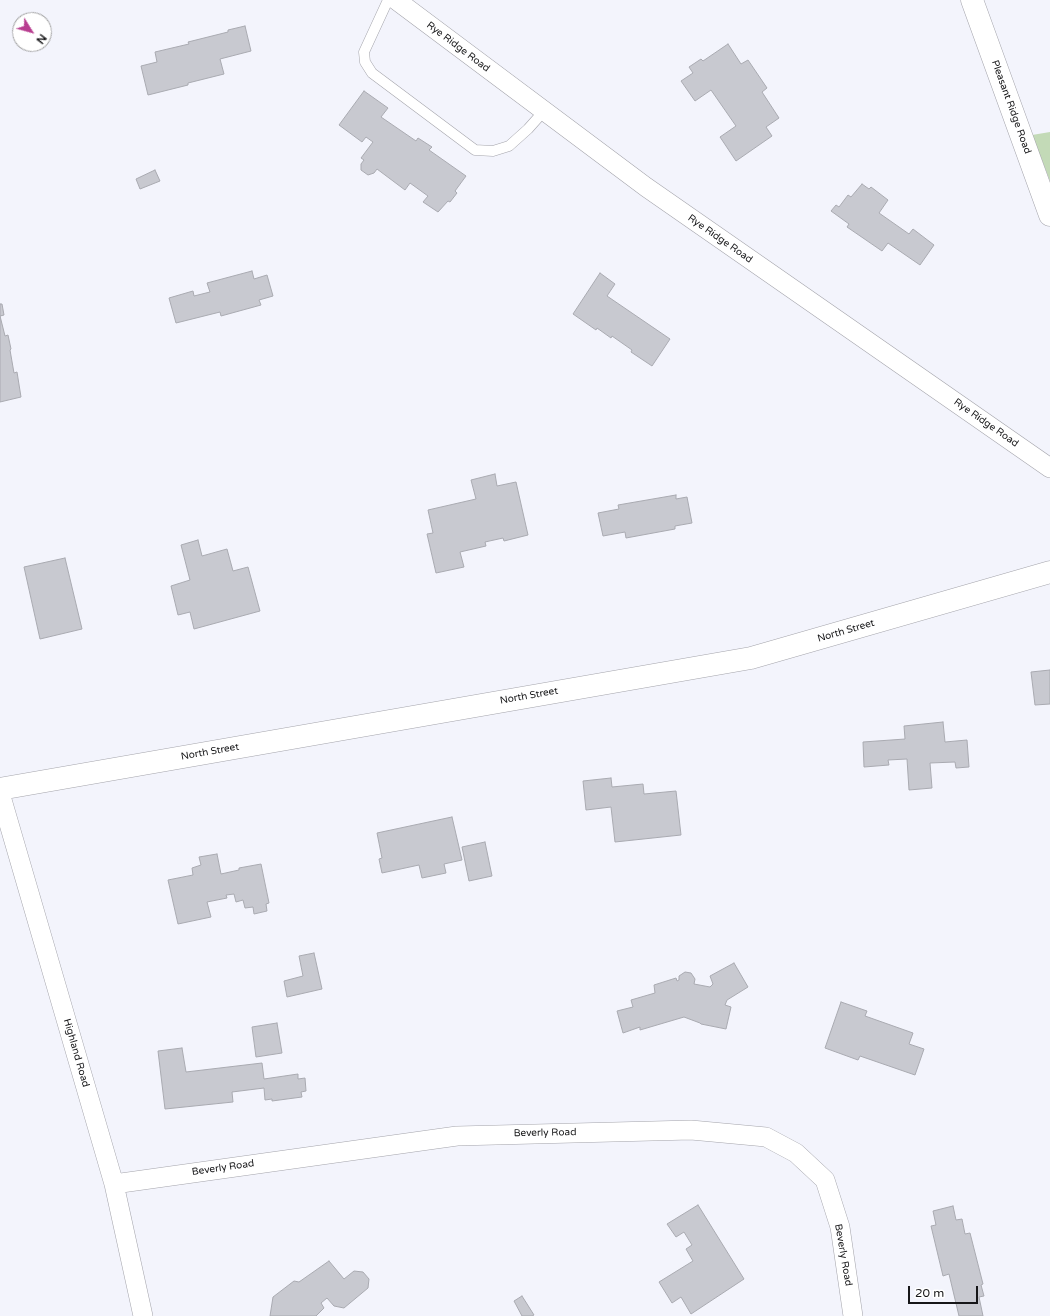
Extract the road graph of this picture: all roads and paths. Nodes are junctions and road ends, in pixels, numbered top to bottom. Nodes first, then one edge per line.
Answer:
1 (388, 0) edge
2 (396, 0) edge
3 (972, 0) edge
4 (544, 111) junction
5 (1050, 214) edge
6 (1050, 468) edge
7 (1050, 572) edge
8 (0, 788) edge
9 (0, 793) edge
10 (114, 1184) junction
11 (142, 1316) edge
12 (853, 1316) edge

1 - 4 lane
2 - 4 street, Rye Ridge Road
3 - 5 main road, Pleasant Ridge Road
4 - 6 street, Rye Ridge Road
7 - 8 main road, North Street
9 - 10 street, Highland Road
10 - 11 street, Highland Road
10 - 12 street, Beverly Road

